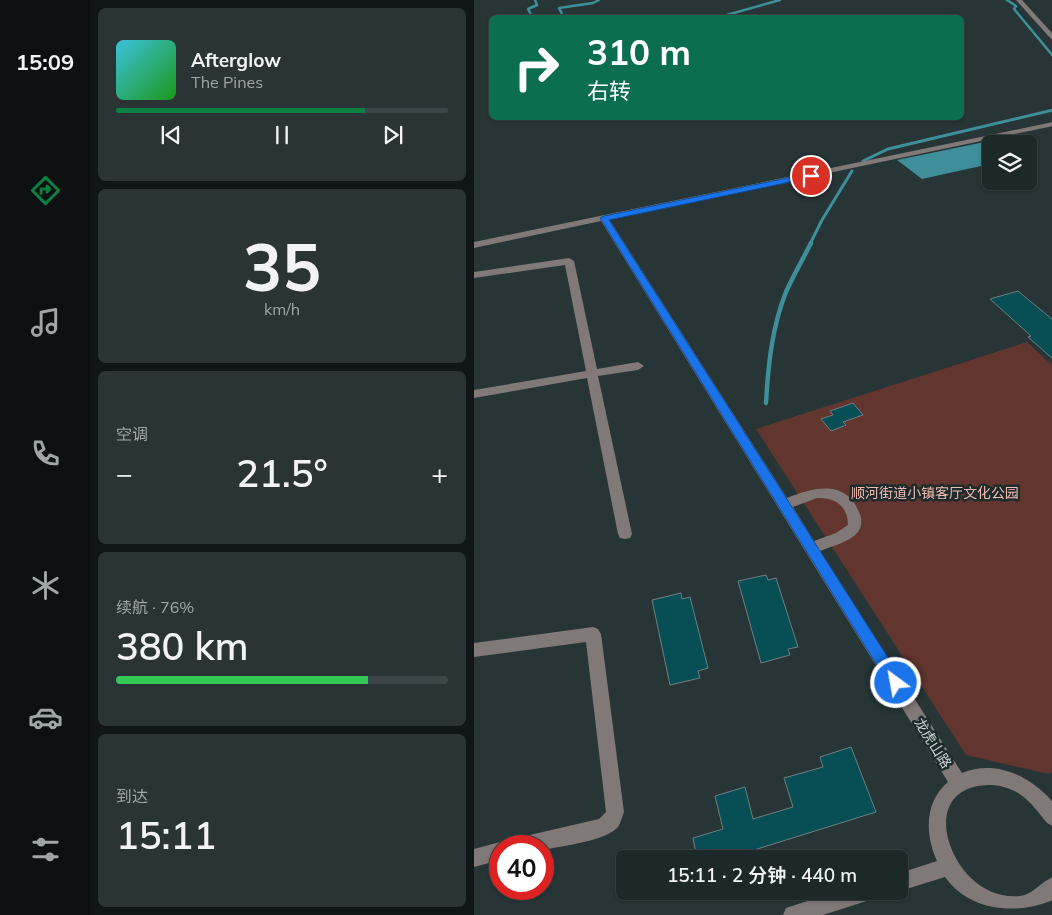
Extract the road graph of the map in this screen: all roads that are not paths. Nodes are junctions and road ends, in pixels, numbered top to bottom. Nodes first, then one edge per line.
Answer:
1 (1019, 0) edge
2 (1052, 39) edge
3 (1052, 124) edge
4 (604, 218) junction
5 (474, 246) edge
6 (474, 275) edge
7 (638, 366) dead end
8 (592, 374) junction
9 (474, 394) edge
10 (784, 505) junction
11 (625, 534) dead end
12 (812, 548) junction
13 (474, 650) edge
14 (959, 784) junction
15 (1049, 805) edge
16 (554, 838) edge
17 (489, 854) edge
18 (474, 858) edge
19 (948, 867) junction
20 (908, 880) edge
21 (1052, 886) edge
22 (840, 900) edge
23 (1028, 910) edge
24 (793, 915) edge

1 - 2 street
3 - 4 street
4 - 5 street
4 - 10 street, 龙虎山路
6 - 8 street
7 - 8 street
8 - 9 street
8 - 11 street
10 - 12 street, 龙虎山路
10 - 12 street
12 - 14 street, 龙虎山路
13 - 16 street
14 - 15 street
14 - 19 street
17 - 18 street
19 - 20 street
19 - 23 street
21 - 23 street
22 - 24 street

